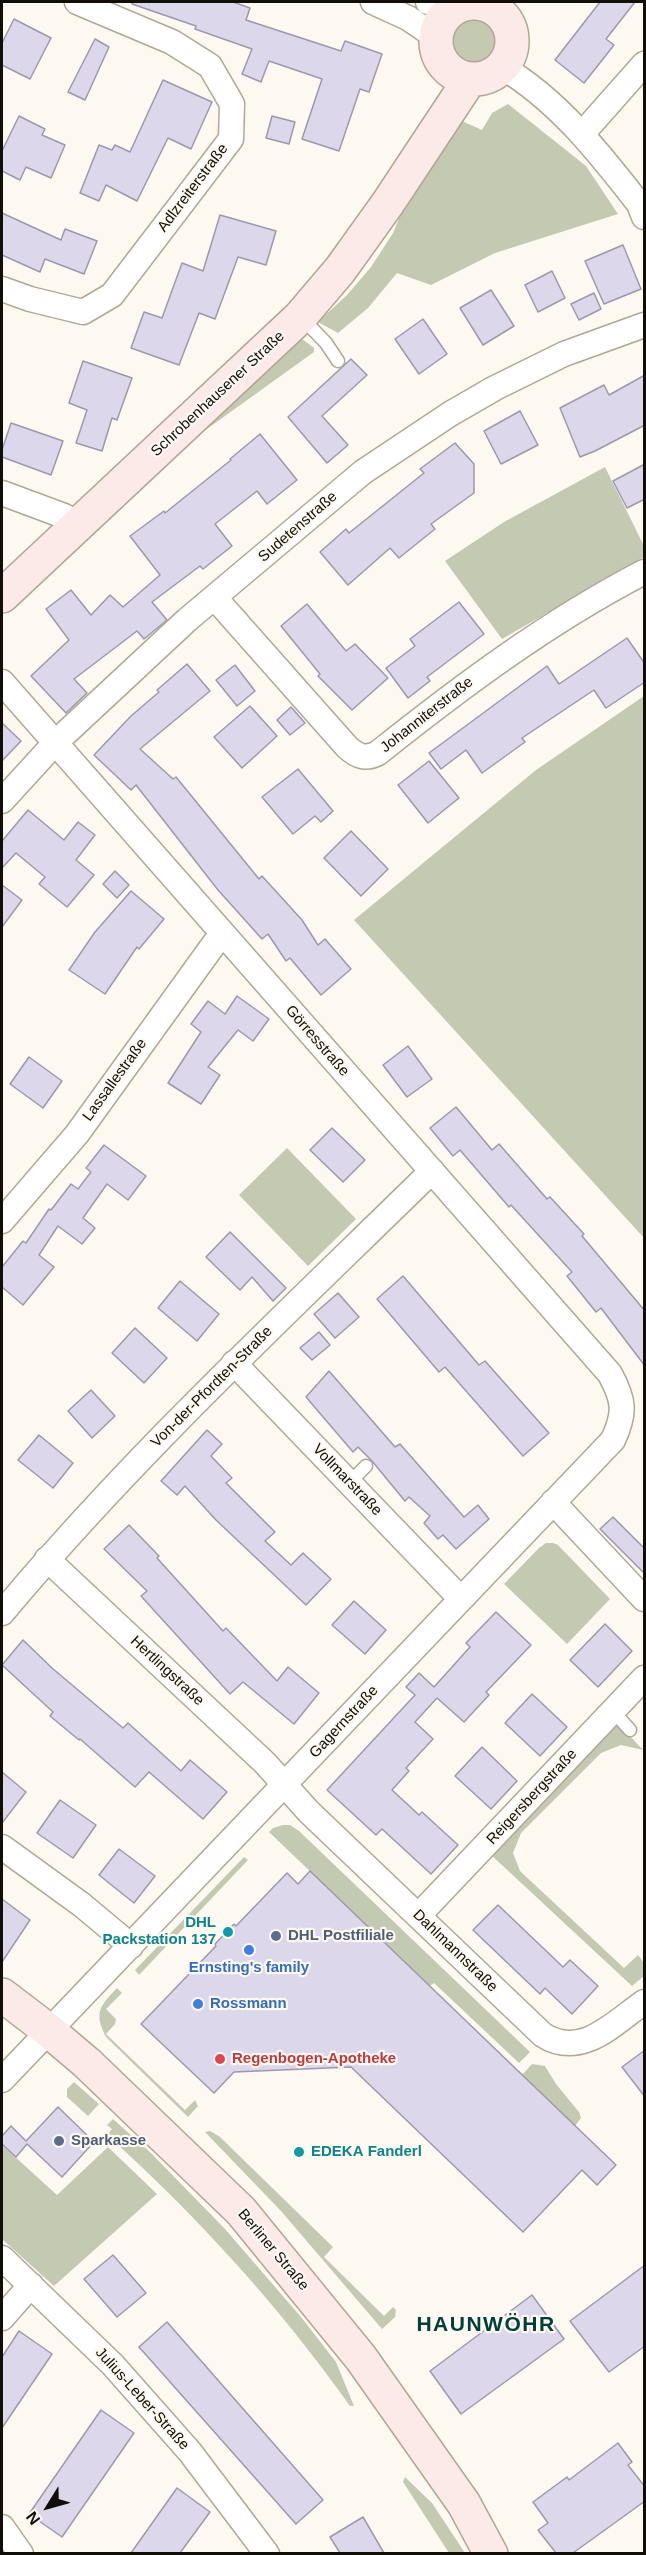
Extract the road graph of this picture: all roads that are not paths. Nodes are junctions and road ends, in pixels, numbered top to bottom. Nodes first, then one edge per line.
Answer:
1 (77, 2) edge
2 (373, 2) edge
3 (458, 3) edge
4 (511, 14) edge
5 (439, 49) junction
6 (645, 64) edge
7 (502, 67) junction
8 (470, 79) junction
9 (582, 134) junction
10 (409, 170) junction
11 (645, 217) edge
12 (2, 289) edge
13 (300, 317) junction
14 (645, 325) edge
15 (338, 361) dead end
16 (2, 493) edge
17 (80, 524) junction
18 (645, 572) edge
19 (2, 596) edge
20 (215, 598) junction
21 (2, 682) edge
22 (55, 743) junction
23 (2, 801) edge
24 (222, 933) junction
25 (432, 1172) junction
26 (2, 1221) edge
27 (234, 1363) junction
28 (623, 1406) joint
29 (553, 1502) junction
30 (47, 1559) junction
31 (460, 1598) junction
32 (645, 1599) edge
33 (2, 1613) edge
34 (645, 1678) edge
35 (613, 1711) junction
36 (630, 1730) dead end
37 (285, 1785) junction
38 (2, 1847) edge
39 (419, 1915) junction
40 (131, 1946) junction
41 (2, 1995) edge
42 (645, 2002) edge
43 (48, 2030) junction
44 (2, 2080) edge
45 (2, 2258) edge
46 (31, 2284) junction
47 (2, 2318) edge
48 (2, 2527) edge
49 (21, 2553) edge
50 (267, 2553) edge
51 (491, 2553) edge

1 - 12 street, Adlzreiterstraße
2 - 5 street
3 - 4 street
3 - 5 street
4 - 7 street
5 - 8 street
5 - 10 street, Schrobenhausener Straße
6 - 9 street
7 - 8 street
7 - 9 street
8 - 10 street, Schrobenhausener Straße
9 - 11 street
10 - 13 street, Schrobenhausener Straße
13 - 15 lane
13 - 17 street, Schrobenhausener Straße
14 - 20 street, Sudetenstraße
16 - 17 street
17 - 19 street, Schrobenhausener Straße
18 - 20 street, Johanniterstraße
20 - 22 street, Sudetenstraße
21 - 22 street, Görresstraße
22 - 23 street, Sudetenstraße
22 - 24 street, Görresstraße
24 - 25 street, Görresstraße
24 - 26 street, Lassallestraße
25 - 27 street, Von-der-Pfordten-Straße
25 - 28 street, Görresstraße
27 - 30 street, Von-der-Pfordten-Straße
27 - 31 street, Vollmarstraße
28 - 29 street, Gagernstraße
29 - 31 street, Gagernstraße
29 - 32 street
30 - 33 street, Von-der-Pfordten-Straße
30 - 37 street, Hertlingstraße
31 - 37 street, Gagernstraße
34 - 35 street, Reigersbergstraße
35 - 36 lane
35 - 39 street, Reigersbergstraße
37 - 39 street, Dahlmannstraße
37 - 40 street, Gagernstraße
38 - 40 street
39 - 42 street, Dahlmannstraße
40 - 43 street, Gagernstraße
41 - 43 street, Berliner Straße
43 - 44 street, Gagernstraße
43 - 51 street, Berliner Straße
45 - 46 street, Julius-Leber-Straße
46 - 47 street
46 - 50 street, Julius-Leber-Straße
48 - 49 street

